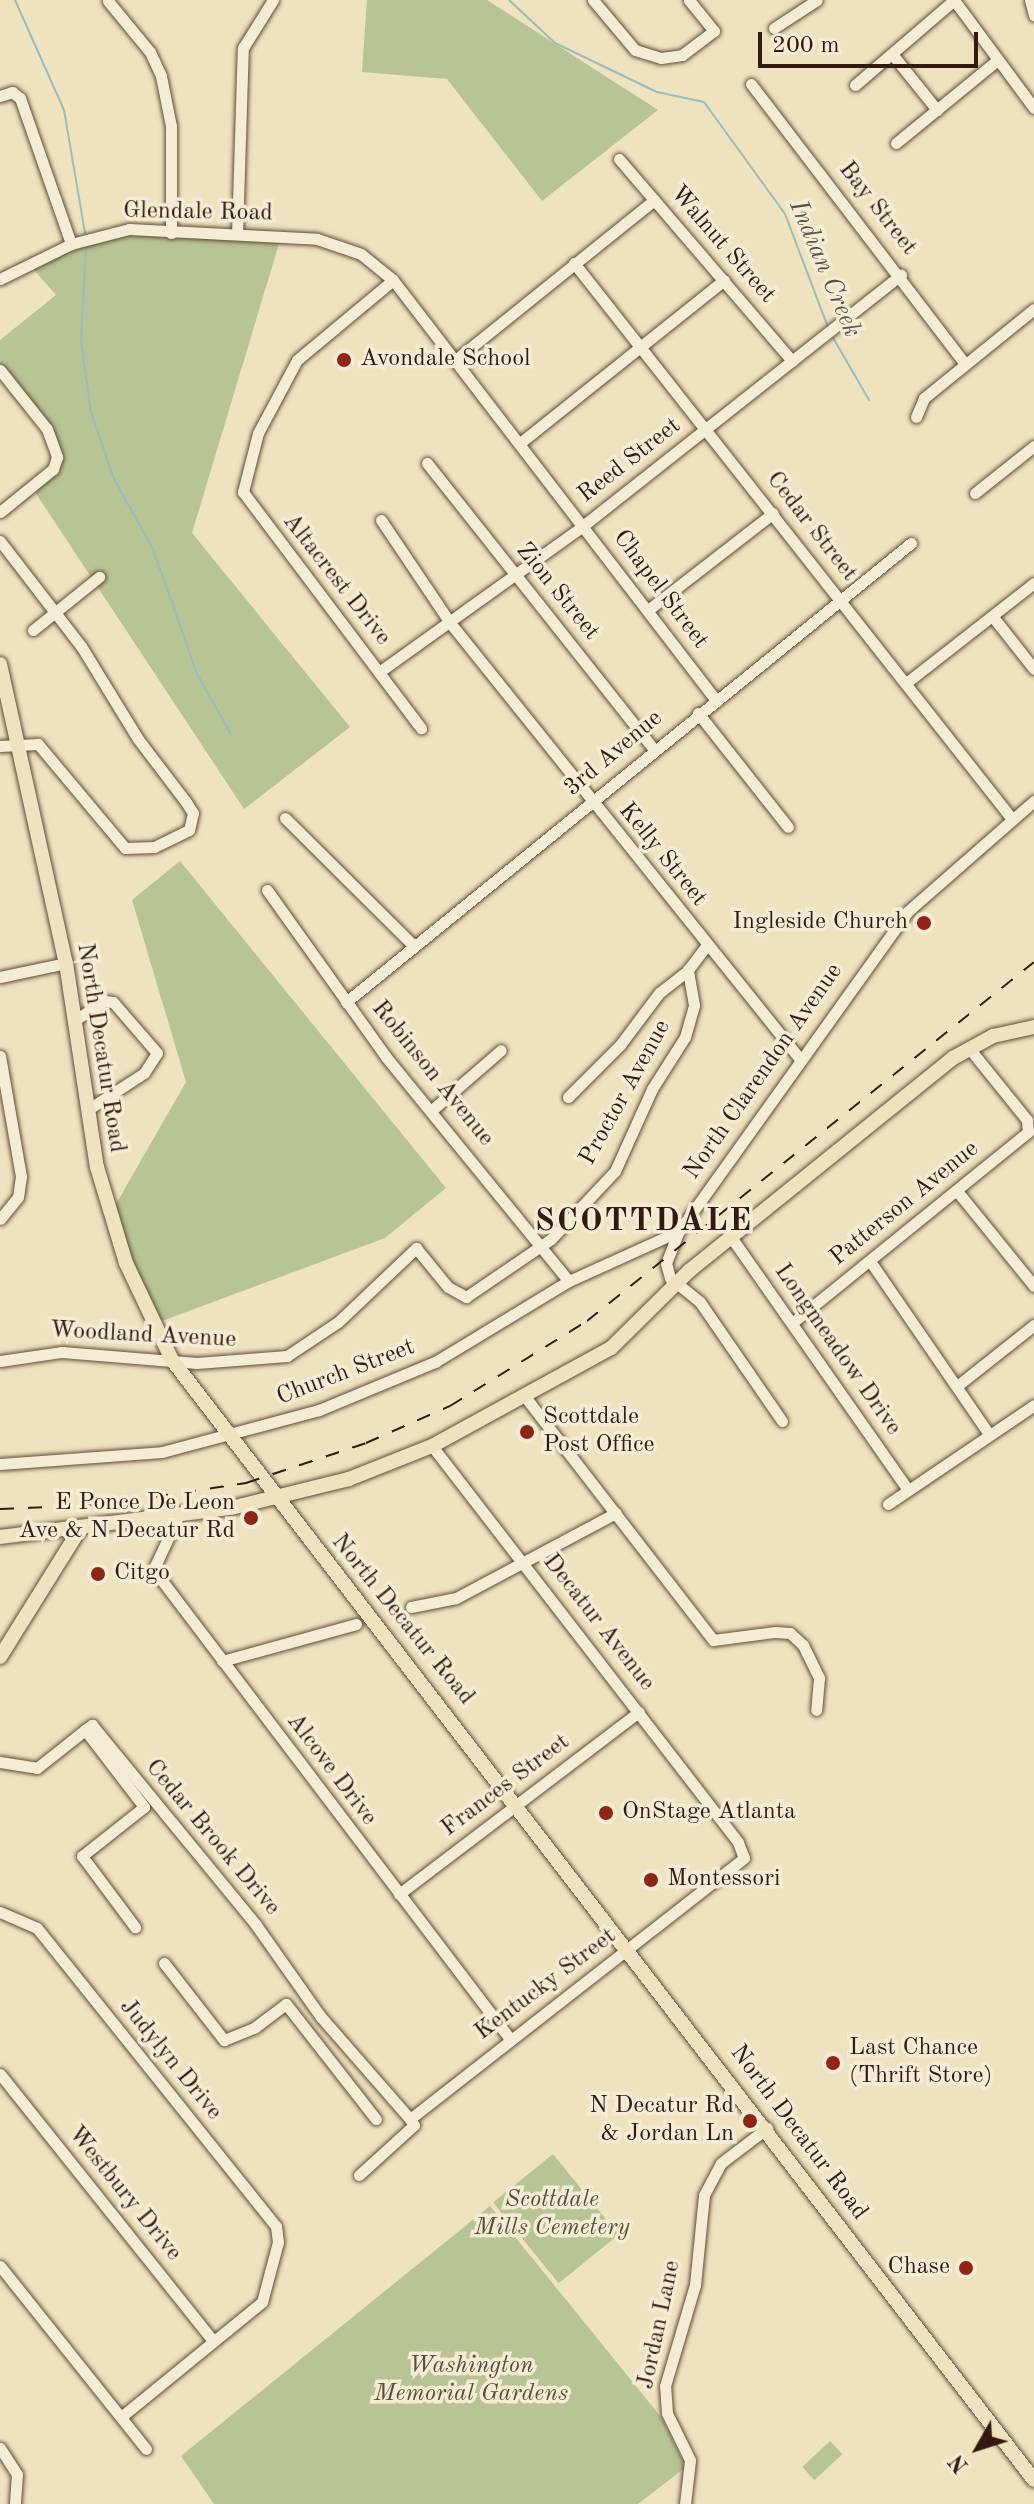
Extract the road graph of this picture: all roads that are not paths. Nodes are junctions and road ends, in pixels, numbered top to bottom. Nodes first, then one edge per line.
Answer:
1 (273, 0) edge
2 (593, 0) edge
3 (689, 0) edge
4 (817, 0) edge
5 (954, 0) edge
6 (1030, 0) edge
7 (108, 1) edge
8 (1034, 15) edge
9 (774, 28) dead end
10 (892, 54) junction
11 (995, 62) junction
12 (751, 84) dead end
13 (855, 85) dead end
14 (0, 96) edge
15 (1034, 108) edge
16 (937, 110) junction
17 (896, 143) dead end
18 (619, 159) dead end
19 (654, 200) junction
20 (171, 233) junction
21 (237, 234) junction
22 (71, 244) junction
23 (574, 263) junction
24 (901, 275) junction
25 (0, 279) edge
26 (393, 280) junction
27 (724, 280) junction
28 (1034, 309) edge
29 (642, 346) junction
30 (454, 361) junction
31 (792, 361) junction
32 (964, 363) junction
33 (0, 370) edge
34 (916, 417) dead end
35 (707, 430) junction
36 (520, 443) junction
37 (1034, 446) edge
38 (427, 463) dead end
39 (975, 493) dead end
40 (0, 512) edge
41 (773, 513) junction
42 (381, 520) dead end
43 (584, 525) junction
44 (0, 541) edge
45 (911, 543) dead end
46 (514, 574) junction
47 (99, 577) dead end
48 (1034, 583) edge
49 (839, 598) junction
50 (648, 610) junction
51 (55, 612) junction
52 (993, 617) junction
53 (451, 624) junction
54 (33, 630) dead end
55 (0, 664) edge
56 (1034, 669) edge
57 (379, 672) junction
58 (906, 683) junction
59 (715, 699) junction
60 (698, 713) junction
61 (421, 728) dead end
62 (17, 742) junction
63 (0, 746) edge
64 (654, 749) junction
65 (1034, 801) edge
66 (590, 802) junction
67 (285, 818) dead end
68 (1012, 819) junction
69 (788, 827) dead end
70 (267, 890) dead end
71 (707, 945) junction
72 (414, 946) junction
73 (66, 963) junction
74 (688, 970) junction
75 (0, 977) edge
76 (346, 1002) junction
77 (75, 1020) junction
78 (1034, 1027) edge
79 (969, 1048) junction
80 (501, 1050) dead end
81 (0, 1056) edge
82 (800, 1059) junction
83 (2, 1079) edge
84 (568, 1097) dead end
85 (87, 1110) junction
86 (432, 1110) junction
87 (6, 1124) edge
88 (957, 1191) junction
89 (0, 1219) edge
90 (679, 1231) junction
91 (731, 1237) junction
92 (542, 1246) junction
93 (870, 1261) junction
94 (569, 1281) junction
95 (676, 1284) junction
96 (1034, 1286) edge
97 (461, 1297) joint
98 (792, 1323) junction
99 (1034, 1325) edge
100 (172, 1360) junction
101 (0, 1361) edge
102 (957, 1386) junction
103 (526, 1398) junction
104 (1034, 1405) edge
105 (782, 1421) dead end
106 (988, 1433) junction
107 (228, 1439) junction
108 (432, 1446) junction
109 (0, 1464) edge
110 (907, 1488) junction
111 (276, 1498) junction
112 (888, 1504) dead end
113 (616, 1513) junction
114 (177, 1519) junction
115 (78, 1532) junction
116 (0, 1537) edge
117 (524, 1563) junction
118 (411, 1607) dead end
119 (356, 1624) dead end
120 (0, 1657) edge
121 (222, 1661) junction
122 (816, 1710) dead end
123 (639, 1712) junction
124 (0, 1762) edge
125 (148, 1805) junction
126 (519, 1805) junction
127 (727, 1827) joint
128 (399, 1894) junction
129 (0, 1912) edge
130 (135, 1927) dead end
131 (629, 1949) junction
132 (164, 1963) dead end
133 (301, 1988) junction
134 (286, 2004) junction
135 (510, 2039) junction
136 (0, 2074) edge
137 (376, 2119) dead end
138 (410, 2119) junction
139 (767, 2128) junction
140 (359, 2175) dead end
141 (0, 2266) edge
142 (213, 2341) junction
143 (121, 2417) junction
144 (0, 2448) edge
145 (146, 2449) dead end
146 (1034, 2480) edge
147 (15, 2504) edge
148 (685, 2504) edge

1 - 21 street
2 - 3 street
4 - 9 street
5 - 10 street
5 - 11 street
6 - 8 street
7 - 20 street
10 - 13 street
10 - 16 street
11 - 15 street
11 - 16 street
12 - 24 street, Bay Street
14 - 22 street
16 - 17 street
18 - 19 street, Walnut Street
19 - 23 street
19 - 27 street, Walnut Street
20 - 21 street, Glendale Road
20 - 22 street, Glendale Road
21 - 26 street, Glendale Road
22 - 25 street, Glendale Road
23 - 29 street, Cedar Street
23 - 30 street
24 - 31 street, Reed Street
24 - 32 street, Bay Street
26 - 30 street, Chapel Street
26 - 57 street, Altacrest Drive
27 - 29 street
27 - 31 street, Walnut Street
28 - 32 street
29 - 35 street, Cedar Street
29 - 36 street
30 - 36 street, Chapel Street
31 - 35 street, Reed Street
32 - 34 street
33 - 40 street
35 - 41 street, Cedar Street
35 - 43 street, Reed Street
36 - 43 street, Chapel Street
37 - 39 street
38 - 46 street, Zion Street
41 - 49 street, Cedar Street
41 - 50 street
42 - 53 street, Kelly Street
43 - 46 street, Reed Street
43 - 50 street, Chapel Street
44 - 51 street
45 - 49 street, 3rd Avenue
46 - 53 street, Reed Street
46 - 64 street, Zion Street
47 - 51 street
48 - 52 street
49 - 58 street, Cedar Street
49 - 59 street, 3rd Avenue
50 - 59 street, Chapel Street
51 - 54 street
51 - 62 street
52 - 56 street
52 - 58 street
53 - 57 street, Reed Street
53 - 66 street, Kelly Street
55 - 62 main road, North Decatur Road
57 - 61 street, Altacrest Drive
58 - 68 street, Cedar Street
59 - 60 street, 3rd Avenue
60 - 64 street, 3rd Avenue
60 - 69 street
62 - 63 street
62 - 73 main road, North Decatur Road
64 - 66 street, 3rd Avenue
65 - 68 street, North Clarendon Avenue
66 - 71 street, Kelly Street
66 - 72 street, 3rd Avenue
67 - 72 street
68 - 82 street, North Clarendon Avenue
70 - 76 street, Robinson Avenue
71 - 74 street
71 - 82 street, Kelly Street
72 - 76 street, 3rd Avenue
73 - 75 street
73 - 77 main road, North Decatur Road
74 - 84 street
74 - 92 street, Proctor Avenue
76 - 86 street, Robinson Avenue
77 - 85 main road, North Decatur Road
77 - 85 street
78 - 79 main road
79 - 88 street, Patterson Avenue
79 - 91 main road
80 - 86 street
81 - 83 street
82 - 90 street, North Clarendon Avenue
83 - 87 street
85 - 100 main road, North Decatur Road
86 - 92 street, Robinson Avenue
87 - 89 street
88 - 93 street, Patterson Avenue
88 - 96 street
90 - 94 street, Church Street
90 - 95 street, North Clarendon Avenue
91 - 95 main road
91 - 98 street, Longmeadow Drive
92 - 94 street, Robinson Avenue
92 - 97 street, Proctor Avenue
93 - 98 street, Patterson Avenue
93 - 102 street
94 - 107 street, Church Street
95 - 103 main road
95 - 105 street
97 - 100 street, Woodland Avenue
98 - 110 street, Longmeadow Drive
99 - 102 street
100 - 101 street, Woodland Avenue
100 - 107 main road, North Decatur Road
102 - 106 street
103 - 108 main road
103 - 113 street
104 - 106 street
106 - 110 street
107 - 109 street, Church Street
107 - 111 main road, North Decatur Road
108 - 111 main road
108 - 117 street, Decatur Avenue
110 - 112 street
111 - 114 main road
111 - 126 main road, North Decatur Road
113 - 117 street
113 - 122 street
114 - 115 main road
114 - 121 street, Alcove Drive
115 - 116 main road
115 - 120 main road
117 - 118 street
117 - 123 street, Decatur Avenue
119 - 121 street
121 - 128 street, Alcove Drive
123 - 126 street, Frances Street
123 - 127 street, Decatur Avenue
124 - 125 street, Cedar Brook Drive
125 - 130 street, Cedar Brook Drive
125 - 133 street, Cedar Brook Drive
126 - 128 street, Frances Street
126 - 131 main road, North Decatur Road
127 - 131 street, Kentucky Street
128 - 135 street, Alcove Drive
129 - 142 street, Judylyn Drive
131 - 135 street, Kentucky Street
131 - 139 main road, North Decatur Road
132 - 134 street
133 - 134 street
133 - 138 street, Cedar Brook Drive
134 - 137 street
135 - 138 street, Kentucky Street
136 - 142 street, Westbury Drive
138 - 140 street, Kentucky Street
139 - 146 main road, North Decatur Road
139 - 148 street, Jordan Lane
141 - 143 street
142 - 143 street, Judylyn Drive
143 - 145 street
144 - 147 street

